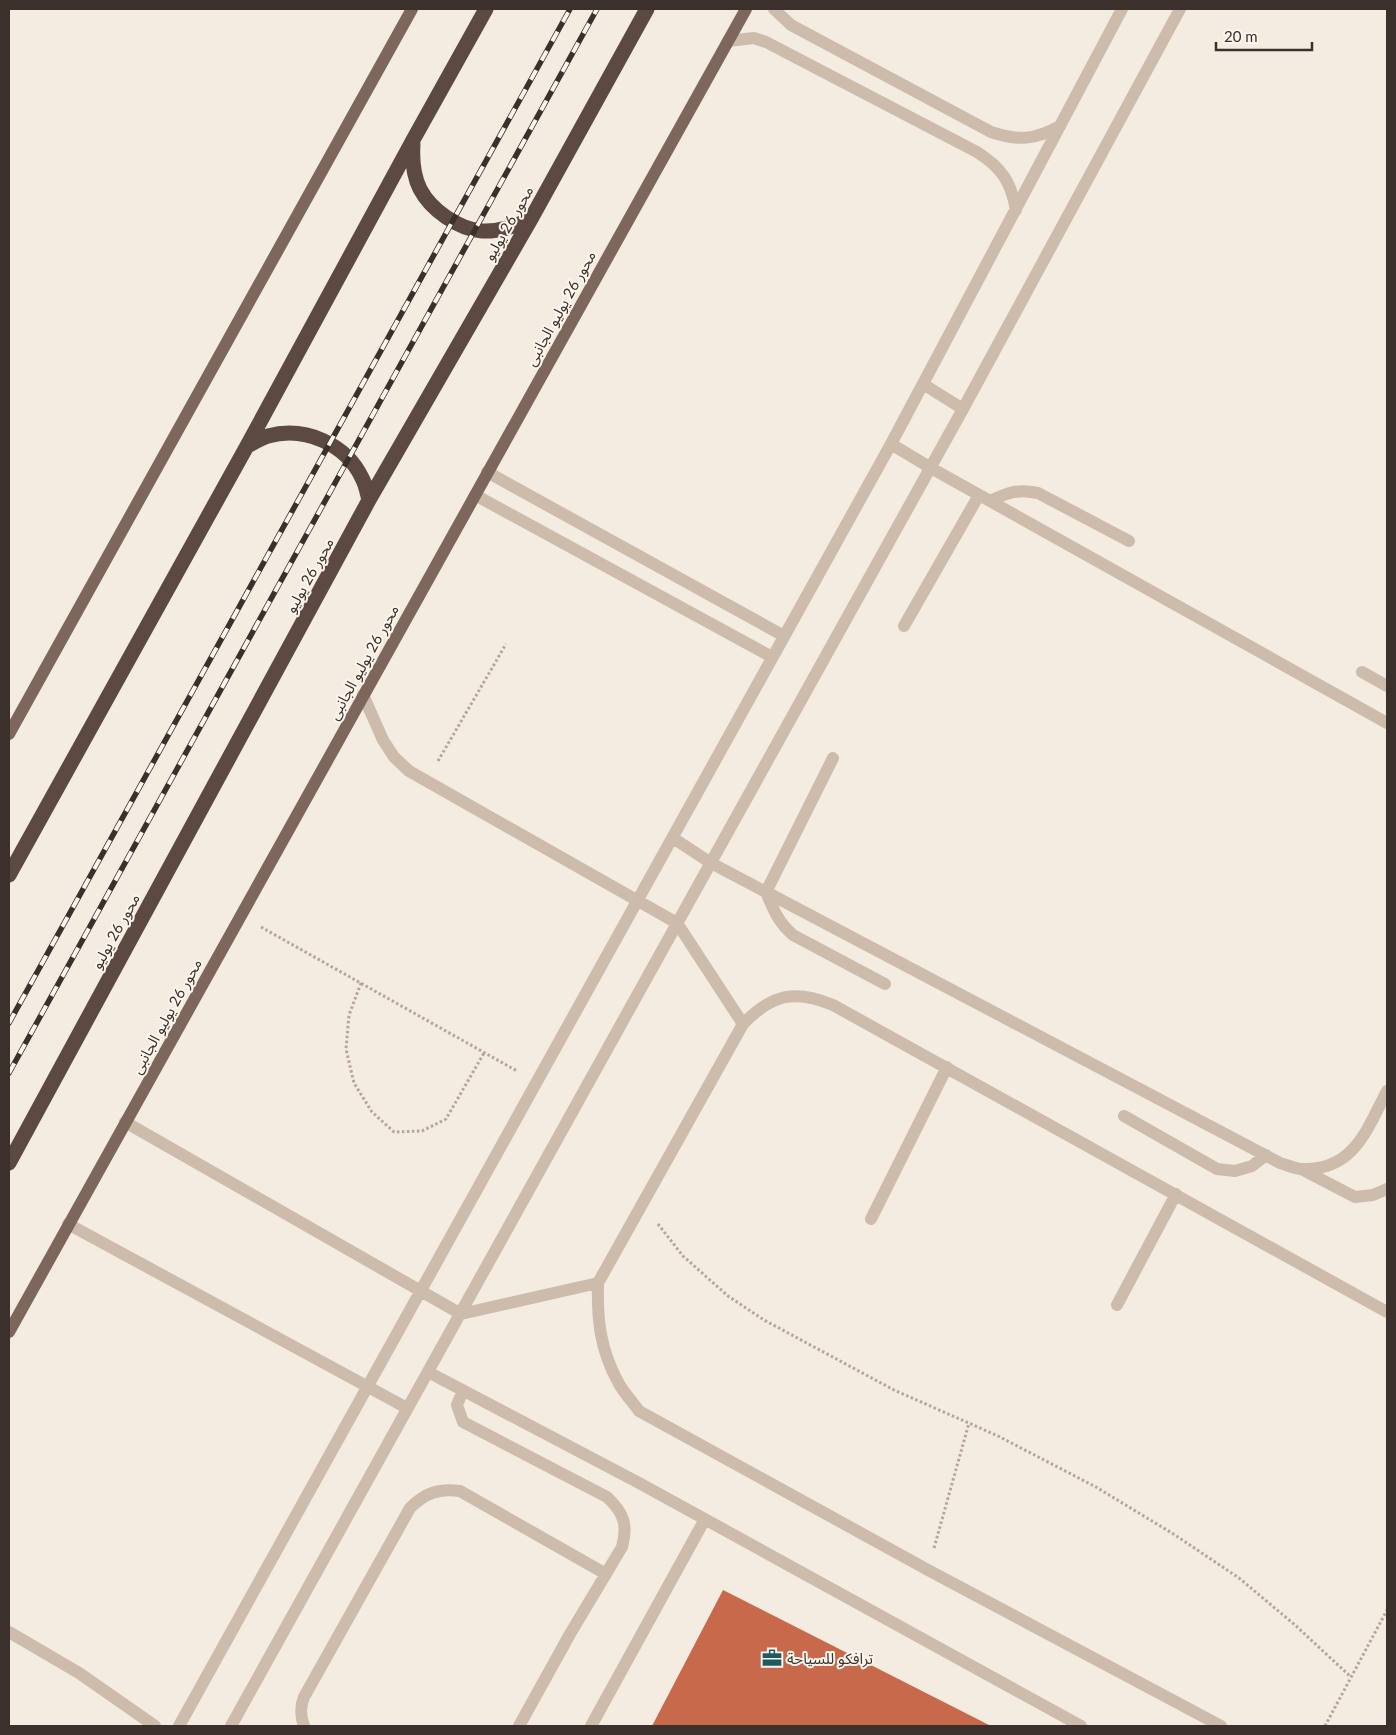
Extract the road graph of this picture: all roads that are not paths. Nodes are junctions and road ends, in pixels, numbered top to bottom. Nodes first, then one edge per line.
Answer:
1 (412, 9) edge
2 (486, 9) edge
3 (647, 9) edge
4 (746, 9) edge
5 (774, 9) edge
6 (1122, 9) edge
7 (1180, 9) edge
8 (728, 41) junction
9 (1060, 126) junction
10 (413, 140) junction
11 (1016, 210) junction
12 (530, 219) junction
13 (923, 384) junction
14 (964, 409) junction
15 (891, 444) junction
16 (247, 446) junction
17 (931, 468) junction
18 (487, 472) junction
19 (474, 494) junction
20 (984, 498) junction
21 (369, 500) junction
22 (1129, 540) dead end
23 (904, 626) dead end
24 (784, 636) junction
25 (772, 657) junction
26 (1362, 672) dead end
27 (1387, 686) edge
28 (363, 695) junction
29 (1387, 723) edge
30 (9, 734) edge
31 (834, 758) dead end
32 (673, 838) junction
33 (711, 863) junction
34 (9, 875) edge
35 (766, 892) junction
36 (637, 901) junction
37 (677, 923) junction
38 (885, 984) dead end
39 (743, 1024) junction
40 (947, 1067) junction
41 (1387, 1091) edge
42 (1124, 1116) dead end
43 (125, 1122) junction
44 (1266, 1155) junction
45 (9, 1163) edge
46 (1301, 1169) junction
47 (1387, 1188) edge
48 (1176, 1194) junction
49 (871, 1219) dead end
50 (68, 1224) junction
51 (598, 1283) junction
52 (421, 1291) junction
53 (1117, 1305) dead end
54 (1387, 1312) edge
55 (461, 1314) junction
56 (9, 1332) edge
57 (428, 1372) junction
58 (368, 1386) junction
59 (463, 1390) junction
60 (408, 1408) junction
61 (705, 1519) junction
62 (606, 1574) junction
63 (9, 1632) edge
64 (155, 1726) edge
65 (179, 1726) edge
66 (231, 1726) edge
67 (304, 1726) edge
68 (519, 1726) edge
69 (591, 1726) edge
70 (1081, 1726) edge
71 (1221, 1726) edge

1 - 30 main road
2 - 10 highway
3 - 12 highway, محور 26 يوليو
4 - 8 main road, محور 26 يوليو الجانبى
5 - 9 street
6 - 9 street
7 - 14 street
8 - 11 street
8 - 18 main road, محور 26 يوليو الجانبى
9 - 11 street
10 - 12 highway
10 - 16 highway
11 - 13 street
12 - 21 highway, محور 26 يوليو
13 - 14 street
13 - 15 street
14 - 17 street
15 - 17 street
15 - 24 street
16 - 21 highway
16 - 34 highway
17 - 20 street
17 - 33 street
18 - 19 main road, محور 26 يوليو الجانبى
18 - 24 street
19 - 25 street
19 - 28 main road, محور 26 يوليو الجانبى
20 - 22 street
20 - 23 street
20 - 29 street
21 - 45 highway, محور 26 يوليو
24 - 25 street
25 - 32 street
26 - 27 street
28 - 36 street
28 - 43 main road, محور 26 يوليو الجانبى
31 - 35 street
32 - 33 street
32 - 36 street
33 - 35 street
33 - 37 street
35 - 38 street
35 - 44 street
36 - 37 street
36 - 52 street
37 - 39 street
37 - 55 street
39 - 40 street
39 - 51 street
40 - 48 street
40 - 49 street
41 - 46 street
42 - 44 street
43 - 50 main road, محور 26 يوليو الجانبى
43 - 52 street
44 - 46 street
46 - 47 street
48 - 53 street
48 - 54 street
50 - 56 main road, محور 26 يوليو الجانبى
50 - 58 street
51 - 55 street
51 - 71 street
52 - 55 street
52 - 58 street
55 - 57 street
57 - 59 street
57 - 60 street
58 - 60 street
58 - 65 street
59 - 61 street
59 - 62 street
60 - 66 street
61 - 69 street
61 - 70 street
62 - 67 street
62 - 68 street
63 - 64 street

